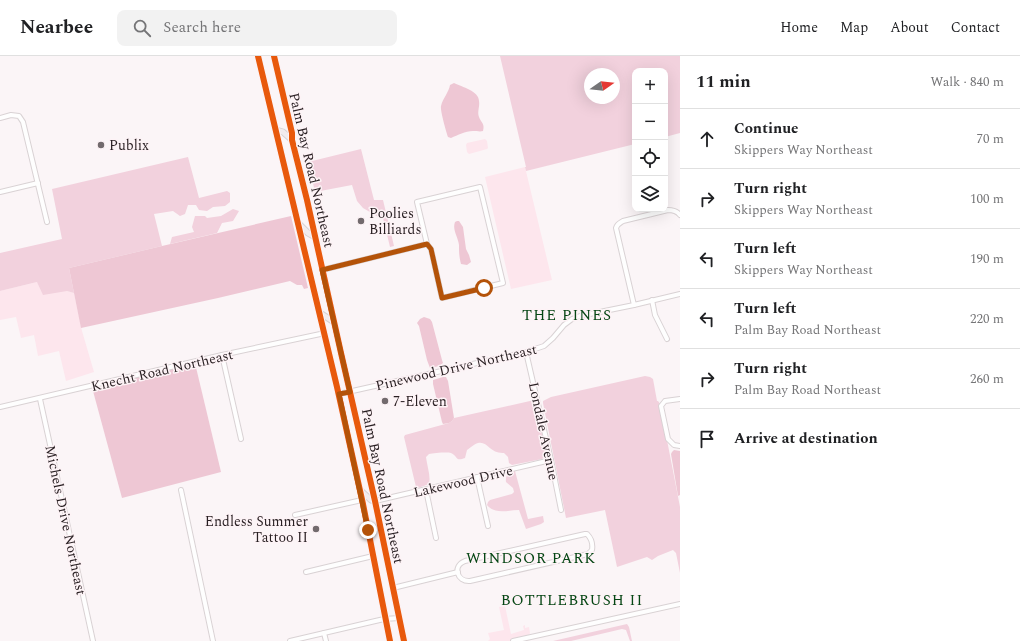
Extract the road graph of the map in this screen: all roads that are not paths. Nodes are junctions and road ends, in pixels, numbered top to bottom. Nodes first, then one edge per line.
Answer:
1 (258, 56) edge
2 (274, 56) edge
3 (0, 118) edge
4 (276, 130) junction
5 (292, 140) junction
6 (38, 183) junction
7 (0, 192) edge
8 (680, 215) edge
9 (47, 222) dead end
10 (299, 224) junction
11 (315, 237) junction
12 (427, 244) junction
13 (322, 270) junction
14 (680, 294) edge
15 (652, 300) junction
16 (634, 305) junction
17 (320, 313) junction
18 (334, 322) junction
19 (325, 333) junction
20 (667, 339) dead end
21 (526, 352) junction
22 (222, 355) junction
23 (350, 392) junction
24 (339, 394) junction
25 (40, 399) junction
26 (680, 399) edge
27 (0, 407) edge
28 (241, 439) dead end
29 (680, 446) edge
30 (551, 460) junction
31 (477, 477) junction
32 (181, 490) dead end
33 (360, 490) junction
34 (426, 490) junction
35 (362, 500) junction
36 (375, 501) junction
37 (376, 508) junction
38 (561, 510) dead end
39 (295, 516) dead end
40 (488, 526) dead end
41 (436, 538) dead end
42 (373, 556) junction
43 (306, 572) dead end
44 (458, 572) junction
45 (393, 588) junction
46 (680, 604) edge
47 (399, 618) junction
48 (386, 619) junction
49 (324, 633) junction
50 (93, 641) edge
51 (213, 641) edge
52 (290, 641) edge
53 (326, 641) edge
54 (390, 641) edge
55 (404, 641) edge
56 (513, 641) edge

1 - 4 main road, Palm Bay Road Northeast
2 - 5 main road, Palm Bay Road Northeast
3 - 6 street
4 - 5 main road
4 - 10 main road, Palm Bay Road Northeast
5 - 11 main road, Palm Bay Road Northeast
6 - 7 street
6 - 9 street
8 - 16 street
10 - 11 main road
10 - 17 main road, Palm Bay Road Northeast
11 - 13 main road, Palm Bay Road Northeast
12 - 12 street
12 - 13 street
13 - 18 main road, Palm Bay Road Northeast
14 - 15 street, Pinewood Drive Northeast
15 - 16 street, Pinewood Drive Northeast
15 - 20 street
16 - 21 street, Pinewood Drive Northeast
17 - 18 main road
17 - 19 main road, Palm Bay Road Northeast
18 - 23 main road, Palm Bay Road Northeast
19 - 22 street, Knecht Road Northeast
19 - 24 main road, Palm Bay Road Northeast
21 - 23 street, Pinewood Drive Northeast
21 - 30 street, Londale Avenue
22 - 25 street, Knecht Road Northeast
22 - 28 street
23 - 24 street, Pinewood Drive Northeast
23 - 36 main road, Palm Bay Road Northeast
24 - 33 main road, Palm Bay Road Northeast
25 - 27 street, Knecht Road Northeast
25 - 50 street, Michels Drive Northeast
26 - 29 street
30 - 31 street, Lakewood Drive
30 - 38 street, Londale Avenue
31 - 34 street, Lakewood Drive
31 - 40 street
32 - 51 street
33 - 35 main road, Palm Bay Road Northeast
33 - 36 main road
34 - 36 street, Lakewood Drive
34 - 41 street
35 - 37 main road
35 - 39 street
35 - 42 main road, Palm Bay Road Northeast
36 - 37 main road, Palm Bay Road Northeast
37 - 45 main road, Palm Bay Road Northeast
42 - 43 street
42 - 48 main road, Palm Bay Road Northeast
44 - 44 street
44 - 45 street
45 - 47 main road, Palm Bay Road Northeast
46 - 56 street
47 - 48 street
47 - 55 main road, Palm Bay Road Northeast
48 - 49 street
48 - 54 main road, Palm Bay Road Northeast
49 - 52 street
49 - 53 street

